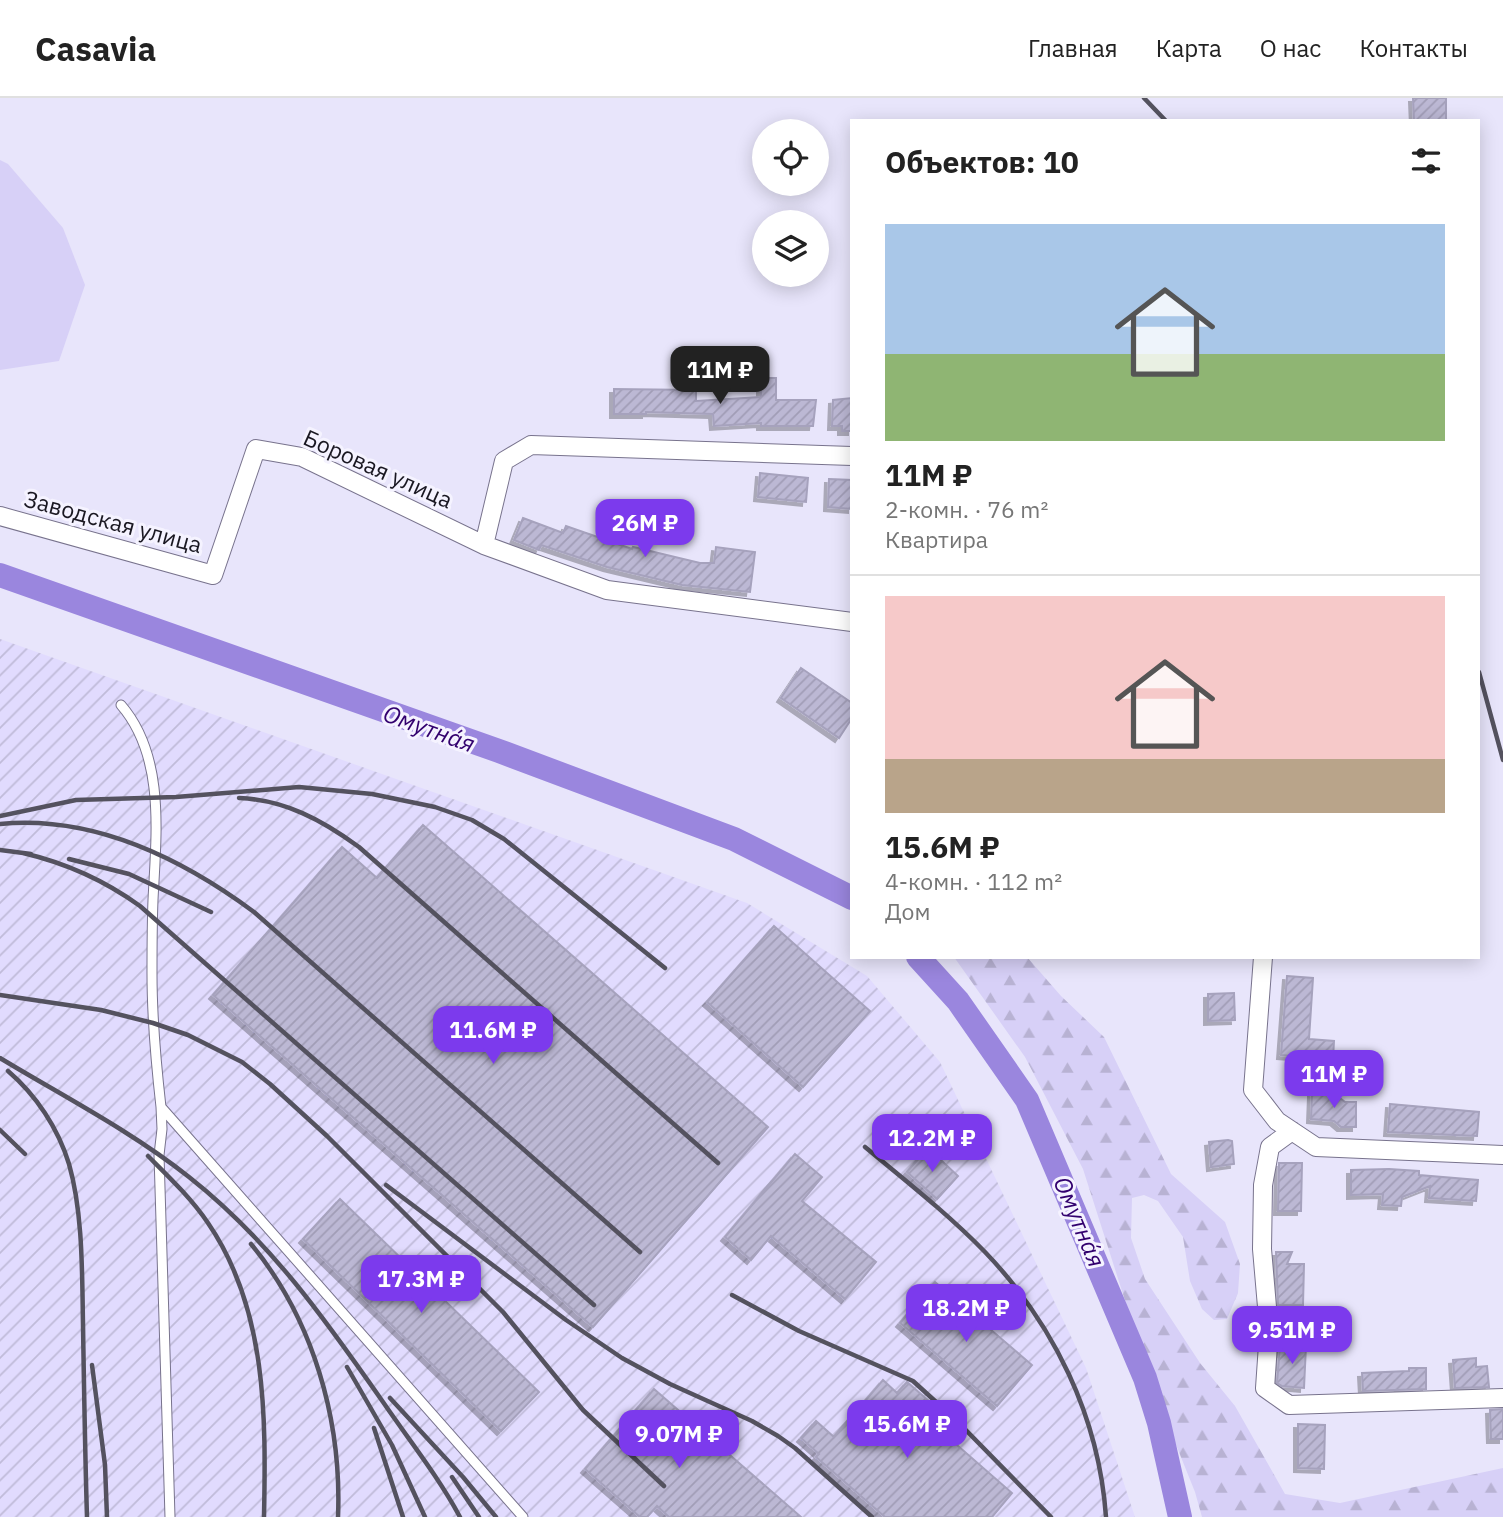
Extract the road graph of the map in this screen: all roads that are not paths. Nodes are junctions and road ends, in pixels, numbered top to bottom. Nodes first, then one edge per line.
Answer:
1 (850, 456) edge
2 (0, 516) edge
3 (484, 545) junction
4 (213, 575) joint
5 (850, 622) edge
6 (121, 705) dead end
7 (1263, 959) edge
8 (161, 1107) junction
9 (1292, 1131) junction
10 (1503, 1155) edge
11 (1503, 1398) edge
12 (170, 1517) edge
13 (523, 1517) edge

1 - 3 street
2 - 4 street, Заводская улица
3 - 4 street, Боровая улица
3 - 5 street
6 - 8 lane
7 - 9 street
8 - 12 lane
8 - 13 lane
9 - 10 street
9 - 11 street

